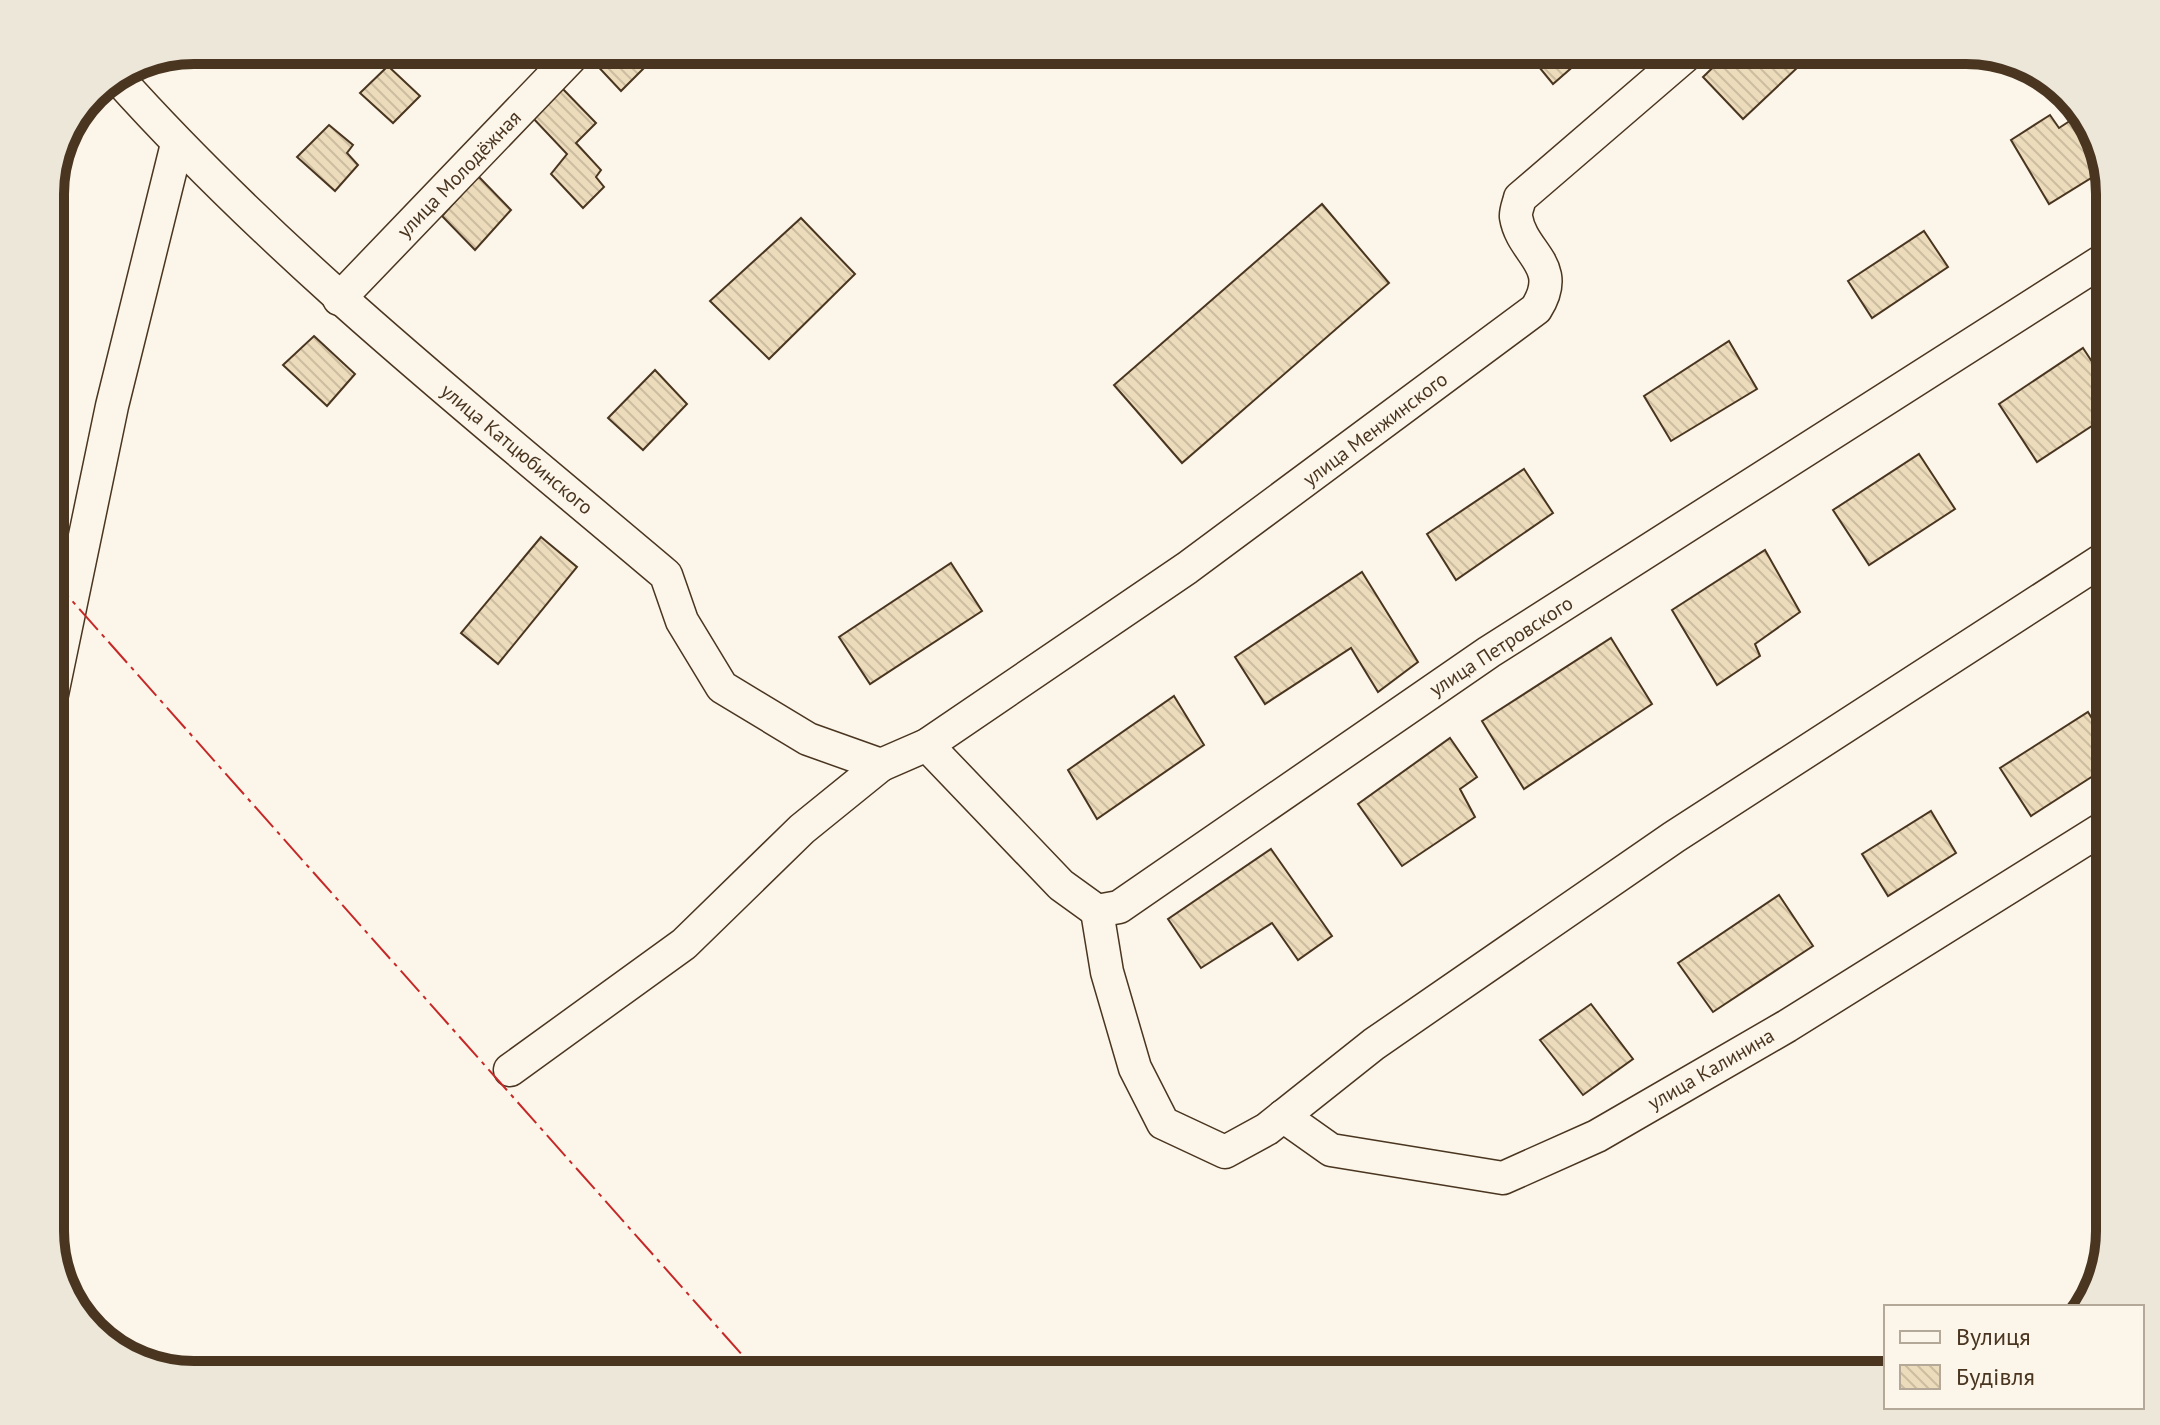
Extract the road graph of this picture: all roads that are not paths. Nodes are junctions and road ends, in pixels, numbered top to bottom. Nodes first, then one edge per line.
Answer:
1 (565, 64) edge
2 (1676, 64) edge
3 (124, 85) edge
4 (177, 144) junction
5 (2096, 265) edge
6 (339, 299) junction
7 (2096, 564) edge
8 (64, 637) edge
9 (927, 745) junction
10 (881, 765) junction
11 (2096, 833) edge
12 (1097, 911) junction
13 (510, 1070) dead end
14 (1283, 1116) junction

1 - 6 street, улица Молодёжная
2 - 9 street, улица Менжинского
3 - 4 street, улица Катцюбинского
4 - 6 street, улица Катцюбинского
4 - 8 street
5 - 12 street, улица Петровского
6 - 10 street, улица Катцюбинского
7 - 14 street
9 - 10 street
9 - 12 street
10 - 13 street
11 - 14 street, улица Калинина
12 - 14 street

